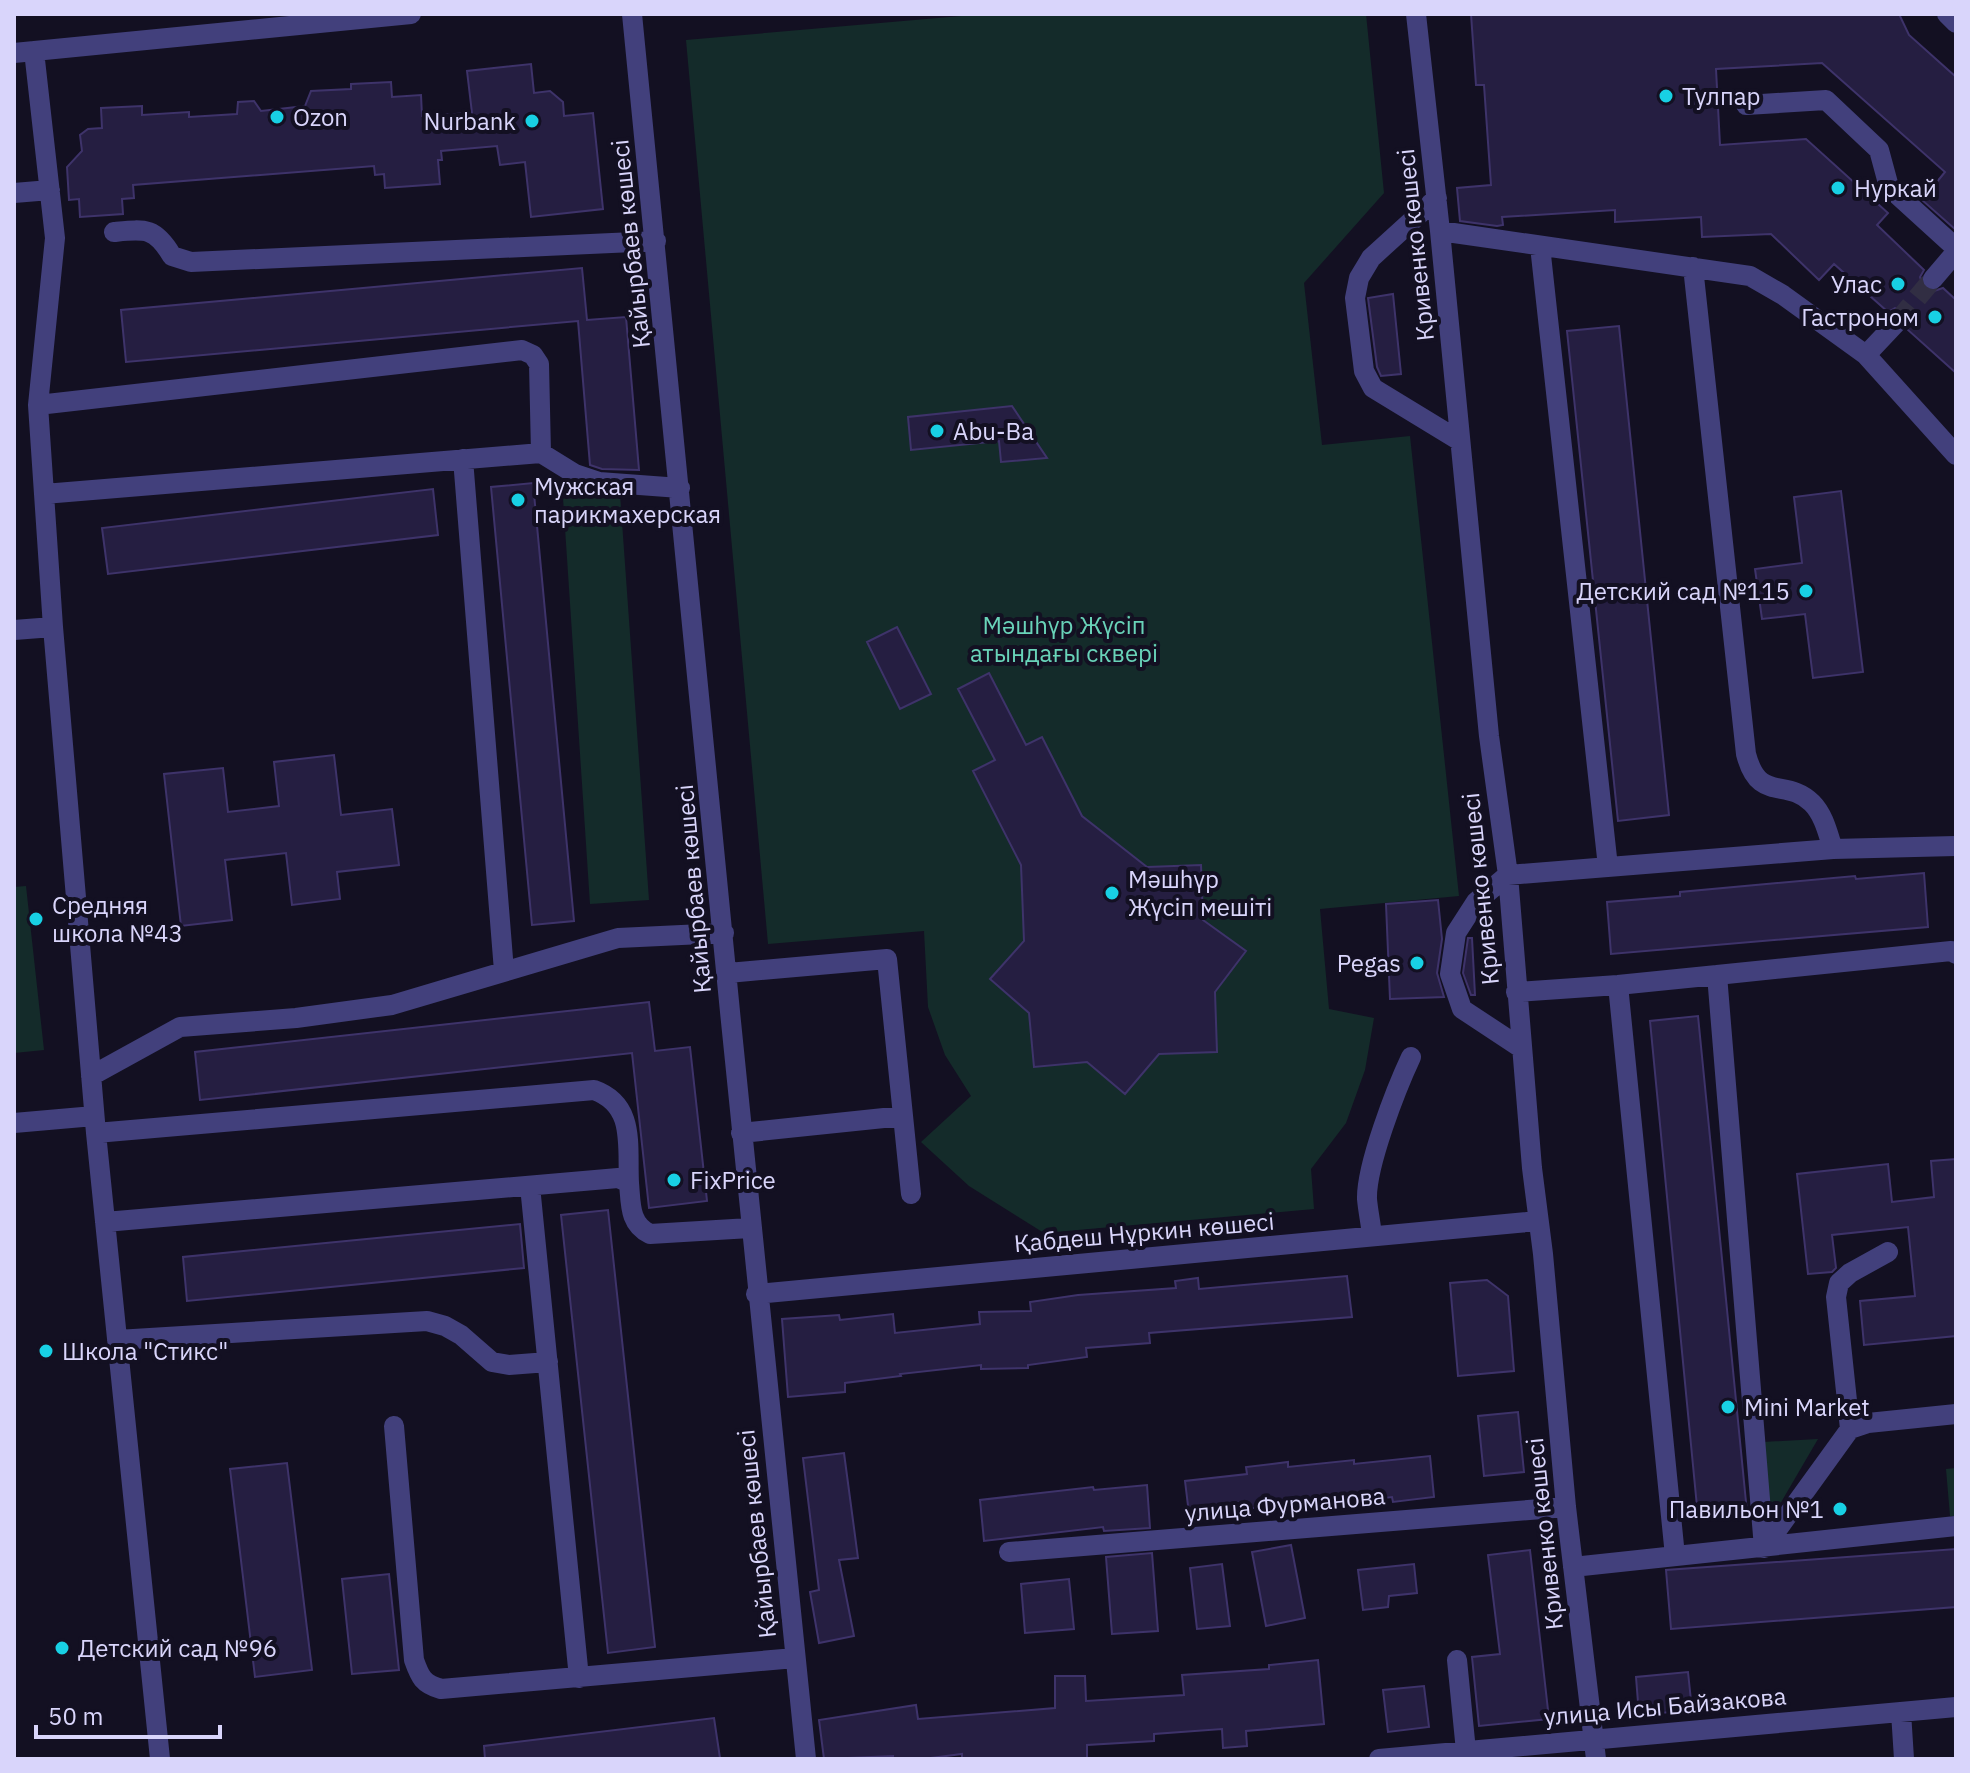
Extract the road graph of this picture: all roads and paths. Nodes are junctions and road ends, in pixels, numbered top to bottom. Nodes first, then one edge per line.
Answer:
1 (411, 14) edge
2 (632, 14) edge
3 (1416, 14) edge
4 (1947, 14) edge
5 (1956, 23) edge
6 (24, 52) edge
7 (1746, 105) dead end
8 (50, 190) junction
9 (14, 193) edge
10 (1437, 198) junction
11 (1440, 231) junction
12 (114, 232) dead end
13 (656, 241) junction
14 (1540, 246) junction
15 (1956, 250) edge
16 (1693, 267) junction
17 (1933, 279) tunnel mouth
18 (1898, 321) tunnel mouth
19 (1866, 355) junction
20 (38, 405) junction
21 (1460, 441) junction
22 (541, 453) junction
23 (1956, 455) edge
24 (463, 459) junction
25 (680, 488) junction
26 (44, 494) junction
27 (53, 627) junction
28 (14, 630) edge
29 (1956, 846) edge
30 (1833, 849) junction
31 (1608, 867) junction
32 (1508, 875) junction
33 (724, 933) junction
34 (1956, 954) edge
35 (504, 971) junction
36 (728, 973) junction
37 (1717, 975) junction
38 (1618, 985) junction
39 (1516, 992) junction
40 (1521, 1048) junction
41 (1411, 1057) dead end
42 (91, 1076) junction
43 (903, 1116) junction
44 (14, 1123) edge
45 (95, 1125) junction
46 (741, 1133) junction
47 (629, 1183) junction
48 (530, 1186) junction
49 (911, 1194) dead end
50 (1538, 1221) junction
51 (105, 1222) junction
52 (750, 1228) junction
53 (1372, 1236) junction
54 (1888, 1252) dead end
55 (756, 1294) junction
56 (117, 1340) junction
57 (548, 1362) junction
58 (1956, 1414) edge
59 (394, 1426) dead end
60 (1850, 1429) junction
61 (1566, 1507) junction
62 (1956, 1526) edge
63 (1764, 1548) junction
64 (1009, 1552) dead end
65 (1675, 1556) junction
66 (1573, 1567) junction
67 (795, 1658) junction
68 (1457, 1660) dead end
69 (579, 1678) junction
70 (1956, 1707) edge
71 (1901, 1712) junction
72 (1594, 1738) junction
73 (1466, 1751) junction
74 (160, 1759) edge
75 (806, 1759) edge
76 (1379, 1759) edge
77 (1596, 1759) edge
78 (1904, 1759) edge

1 - 6 street
2 - 13 street, Қайырбаев көшесі
3 - 10 street, Кривенко көшесі
4 - 5 street
6 - 8 street
7 - 15 street
8 - 9 street
8 - 20 street
10 - 11 street, Кривенко көшесі
10 - 21 street
11 - 14 street
11 - 21 street, Кривенко көшесі
12 - 13 street
13 - 25 street, Қайырбаев көшесі
14 - 16 street
14 - 31 street
15 - 17 street
16 - 19 street
16 - 30 street
18 - 19 street
19 - 23 street
20 - 22 street
20 - 26 street
21 - 32 street, Кривенко көшесі
22 - 24 street
22 - 25 street
24 - 26 street
24 - 35 street
25 - 33 street, Қайырбаев көшесі
26 - 27 street
27 - 28 street
27 - 42 street
29 - 30 street
30 - 31 street
31 - 32 street
32 - 39 street, Кривенко көшесі
32 - 40 street
33 - 35 street
33 - 36 street, Қайырбаев көшесі
34 - 37 street
35 - 42 street
36 - 43 street
36 - 46 street, Қайырбаев көшесі
37 - 38 street
37 - 63 street
38 - 39 street
38 - 65 street
39 - 40 street, Кривенко көшесі
40 - 50 street, Кривенко көшесі
41 - 53 street
42 - 45 street
43 - 46 street
43 - 49 street
44 - 45 street
45 - 47 street
45 - 51 street
46 - 52 street, Қайырбаев көшесі
47 - 48 street
47 - 52 street
48 - 51 street
48 - 57 street
50 - 53 street, Қабдеш Нұркин көшесі
50 - 61 street, Кривенко көшесі
51 - 56 street
52 - 55 street, Қайырбаев көшесі
53 - 55 street, Қабдеш Нұркин көшесі
54 - 60 street
55 - 67 street, Қайырбаев көшесі
56 - 57 street
56 - 74 street
57 - 69 street
58 - 60 street
59 - 69 street
60 - 63 street
61 - 64 street, улица Фурманова
61 - 66 street, Кривенко көшесі
62 - 63 street
63 - 65 street
65 - 66 street
66 - 72 street, Кривенко көшесі
67 - 69 street
67 - 75 street, Қайырбаев көшесі
68 - 73 street
70 - 71 street, улица Исы Байзакова
71 - 72 street, улица Исы Байзакова
71 - 78 street
72 - 73 street, улица Исы Байзакова
72 - 77 street, Кривенко көшесі
73 - 76 street, улица Исы Байзакова

